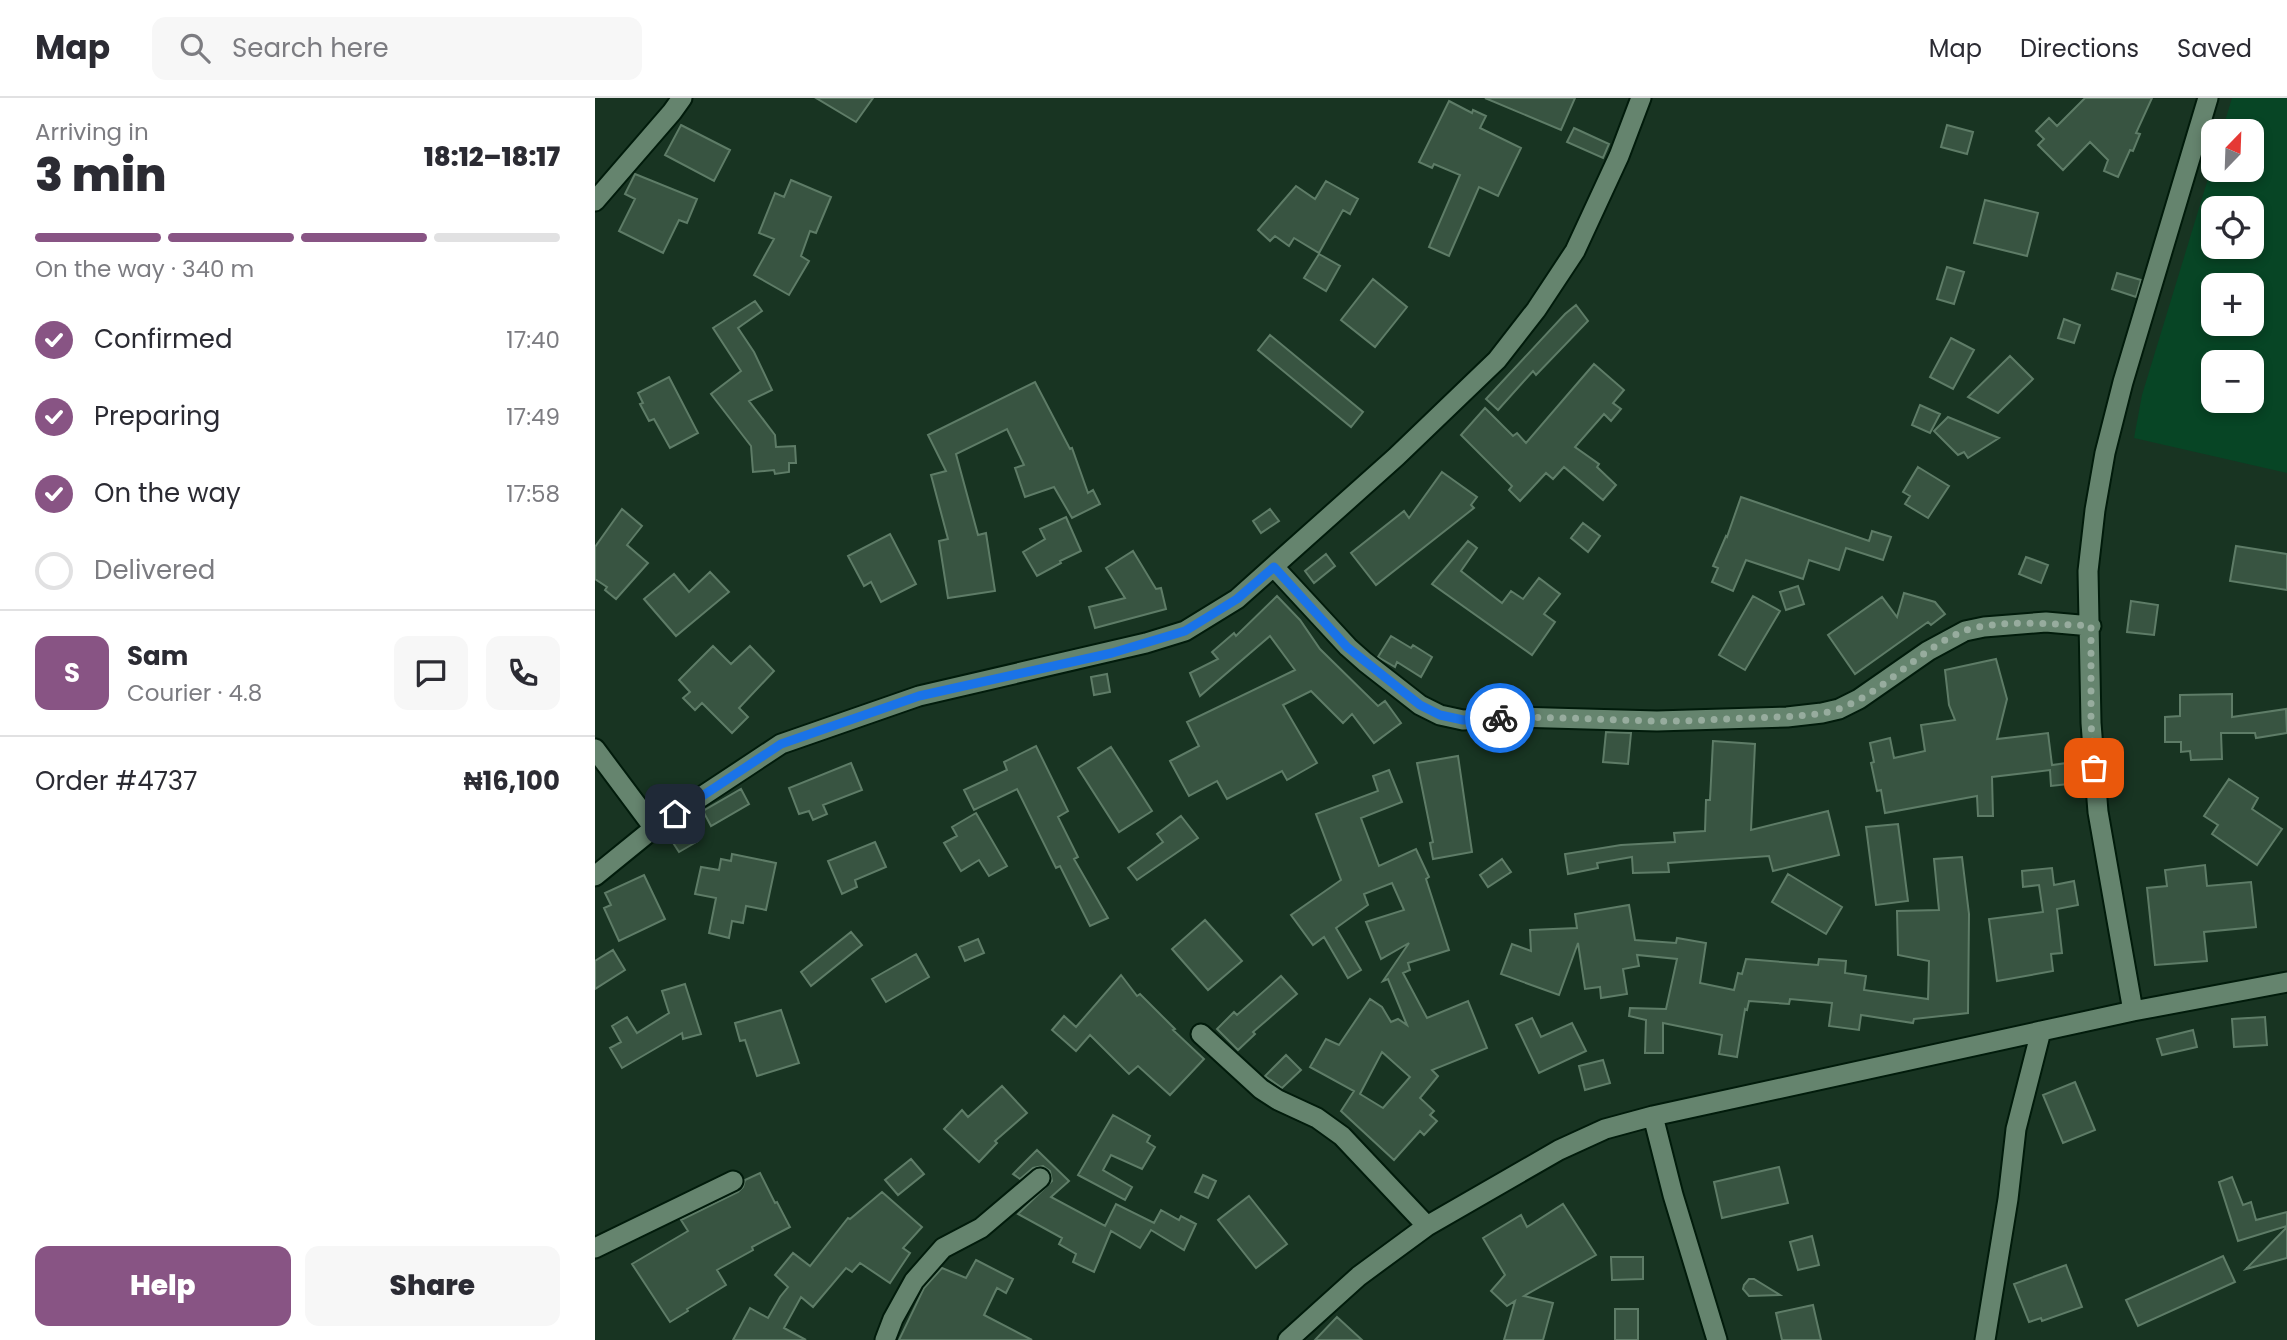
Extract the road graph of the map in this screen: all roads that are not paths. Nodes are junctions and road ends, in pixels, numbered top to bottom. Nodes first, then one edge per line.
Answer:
1 (682, 98) edge
2 (1641, 98) edge
3 (2208, 98) edge
4 (595, 201) edge
5 (1274, 567) junction
6 (2091, 626) junction
7 (595, 749) edge
8 (654, 828) junction
9 (595, 876) edge
10 (2287, 982) edge
11 (2133, 1011) junction
12 (2041, 1031) junction
13 (1201, 1034) dead end
14 (1653, 1116) junction
15 (1039, 1178) dead end
16 (733, 1181) dead end
17 (1427, 1226) junction
18 (595, 1248) edge
19 (1309, 1332) edge
20 (885, 1340) edge
21 (1288, 1340) edge
22 (1717, 1340) edge
23 (1985, 1340) edge

1 - 4 street
2 - 5 street
3 - 6 street
5 - 6 street
5 - 8 street
6 - 11 street
7 - 8 street
8 - 9 street
10 - 11 street
11 - 12 street
12 - 14 street
12 - 23 street
13 - 17 street
14 - 17 street
14 - 22 street
15 - 20 street
16 - 18 street
17 - 19 street
19 - 21 street

